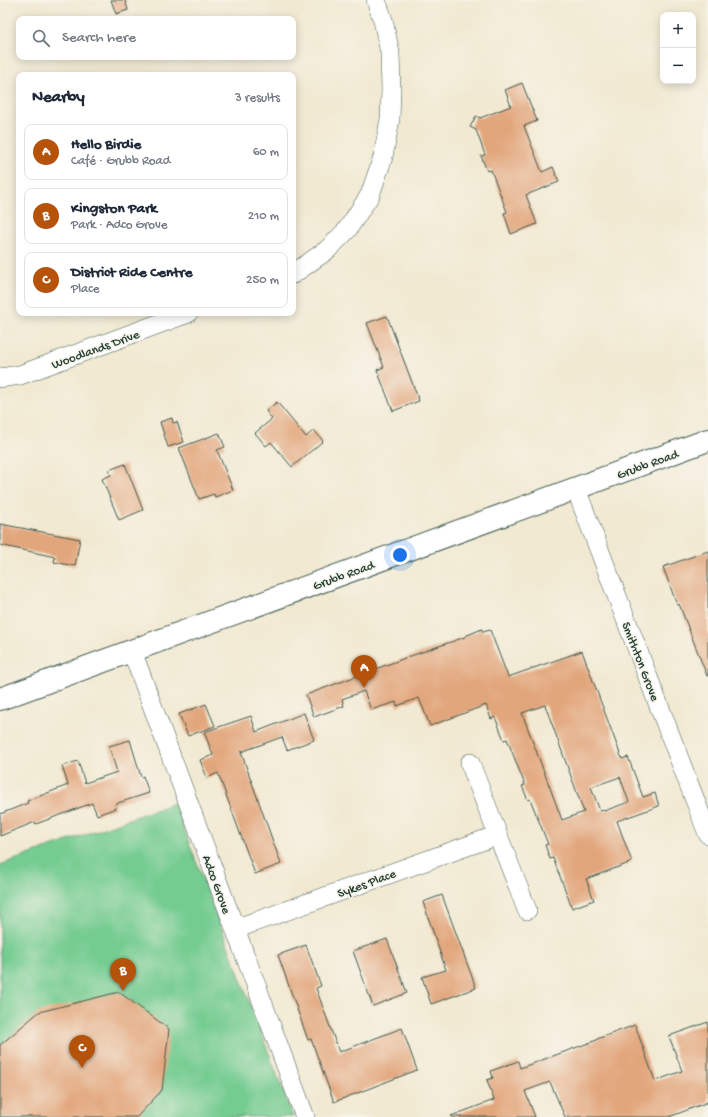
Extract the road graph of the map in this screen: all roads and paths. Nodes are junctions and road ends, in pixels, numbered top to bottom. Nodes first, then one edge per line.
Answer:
1 (376, 0) edge
2 (296, 272) edge
3 (180, 316) edge
4 (0, 378) edge
5 (708, 440) edge
6 (576, 489) junction
7 (132, 651) junction
8 (0, 699) edge
9 (470, 763) dead end
10 (708, 834) edge
11 (498, 836) junction
12 (527, 910) dead end
13 (235, 929) junction
14 (305, 1117) edge

1 - 2 street
3 - 4 street, Woodlands Drive
5 - 6 main road, Grubb Road
6 - 7 main road, Grubb Road
6 - 10 street, Smithton Grove
7 - 8 main road, Grubb Road
7 - 13 street, Adco Grove
9 - 11 street
11 - 12 street
11 - 13 street, Sykes Place
13 - 14 street, Adco Grove

